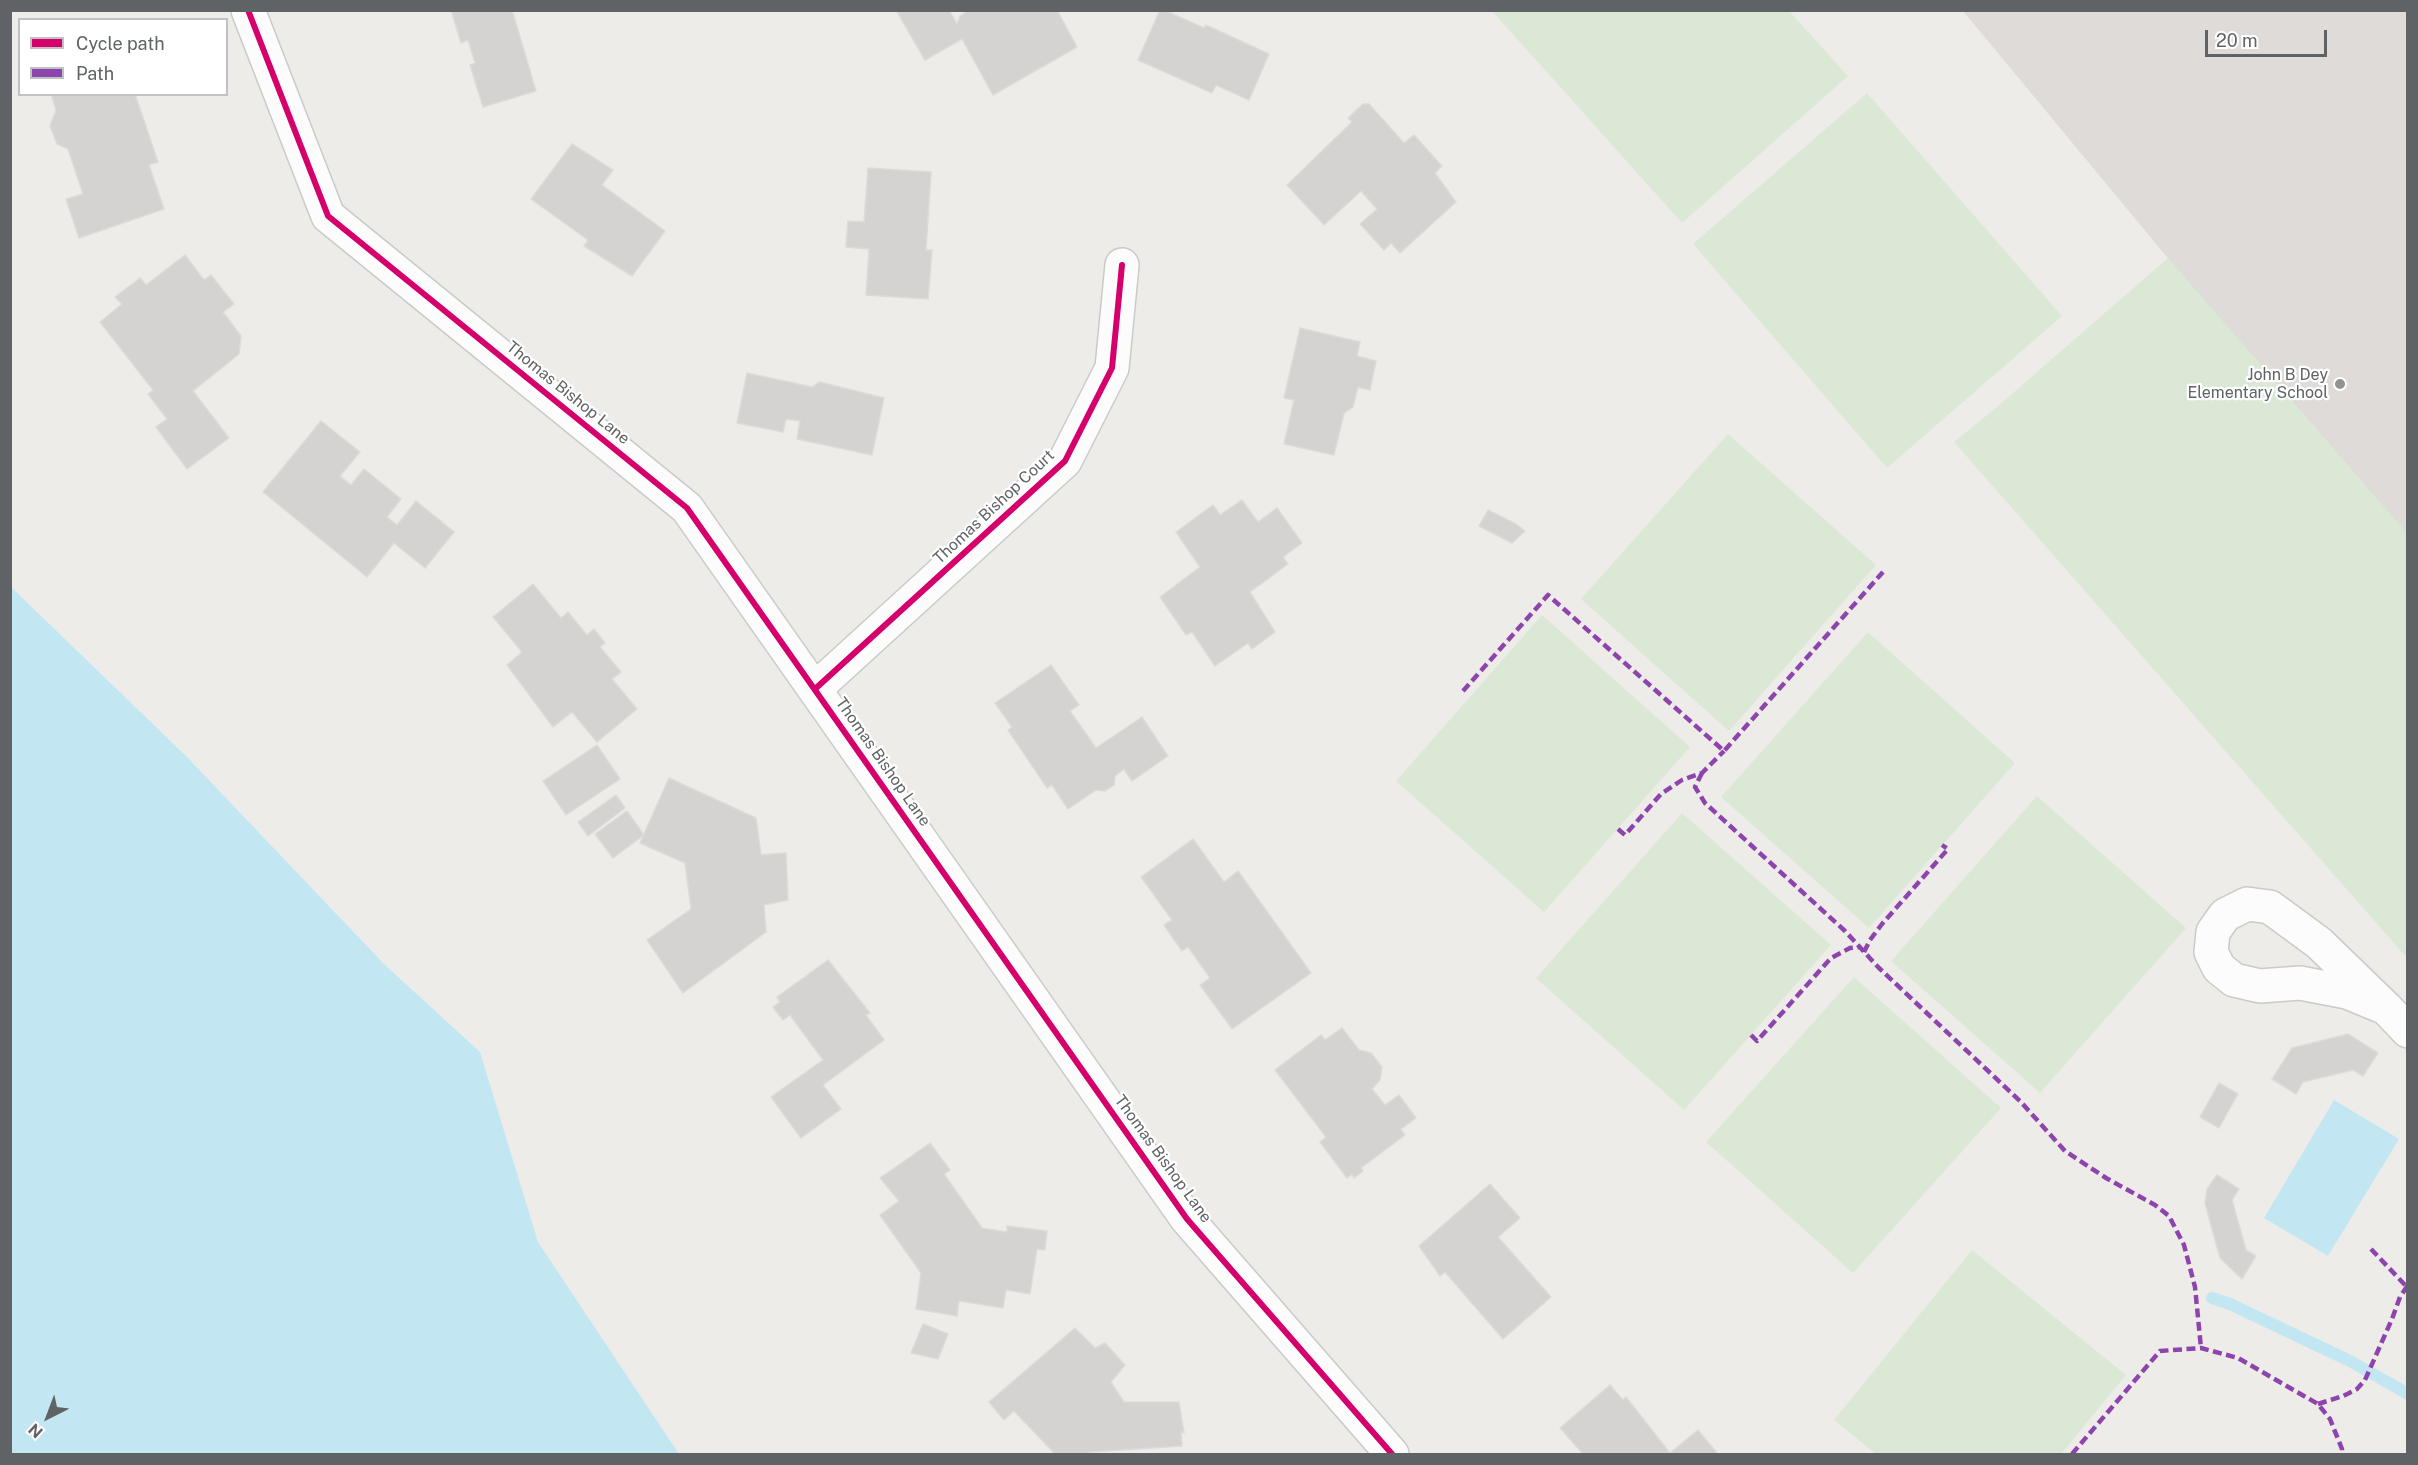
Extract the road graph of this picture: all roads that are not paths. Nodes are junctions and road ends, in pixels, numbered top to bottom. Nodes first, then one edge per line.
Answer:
1 (248, 10) edge
2 (1122, 265) dead end
3 (815, 689) junction
4 (2397, 1019) edge
5 (1392, 1455) edge

1 - 3 street, Thomas Bishop Lane
2 - 3 street, Thomas Bishop Court
3 - 5 street, Thomas Bishop Lane
4 - 4 street

